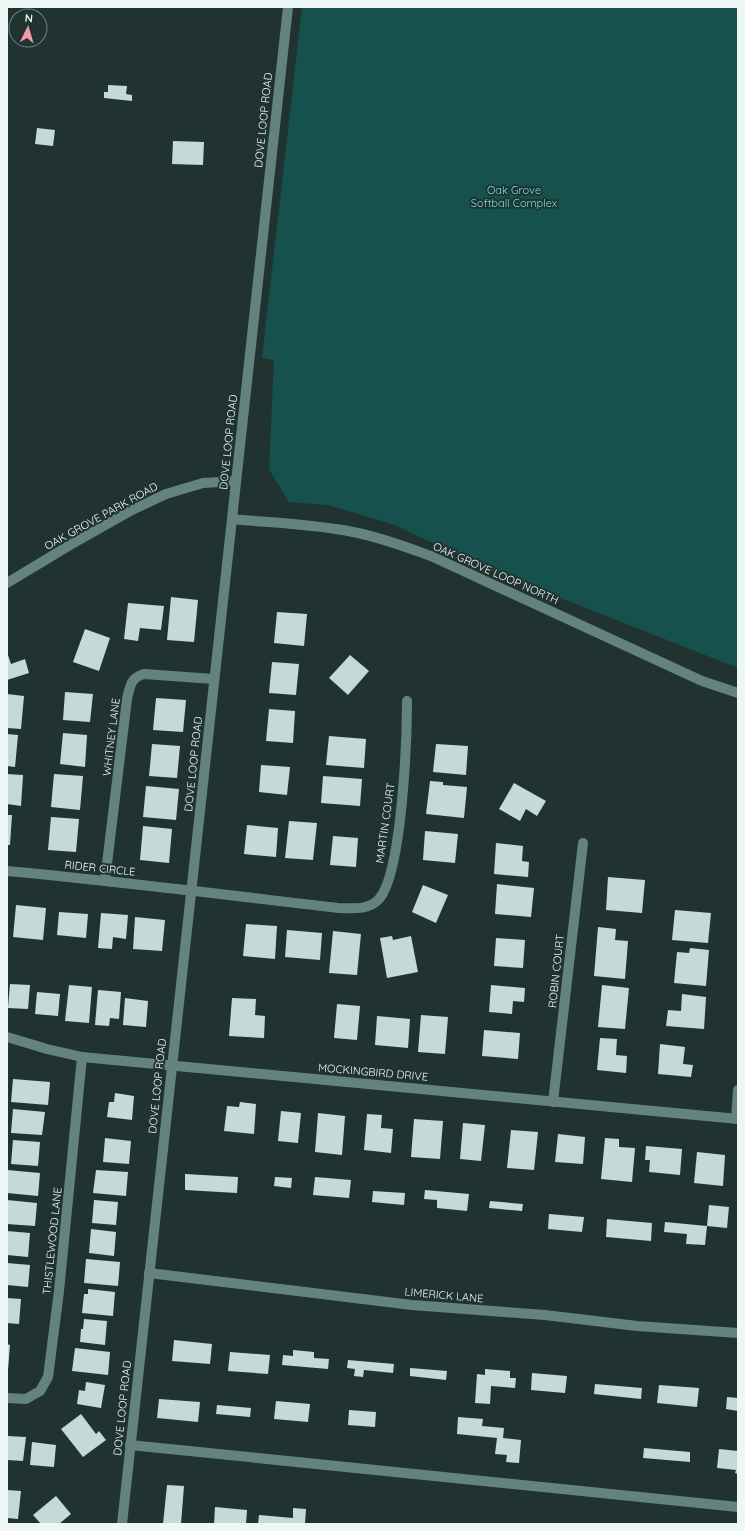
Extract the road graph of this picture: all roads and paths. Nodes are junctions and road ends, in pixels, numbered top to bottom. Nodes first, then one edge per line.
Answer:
1 (288, 7) edge
2 (236, 480) junction
3 (232, 519) junction
4 (7, 583) edge
5 (214, 679) junction
6 (738, 693) edge
7 (407, 701) dead end
8 (583, 843) dead end
9 (7, 870) edge
10 (106, 880) junction
11 (191, 891) junction
12 (7, 1037) edge
13 (82, 1057) junction
14 (172, 1065) junction
15 (738, 1090) edge
16 (553, 1102) junction
17 (737, 1119) edge
18 (149, 1273) junction
19 (738, 1333) edge
20 (7, 1398) edge
21 (130, 1445) junction
22 (738, 1507) edge
23 (122, 1524) edge

1 - 2 street, DOVE LOOP ROAD
2 - 3 street, DOVE LOOP ROAD
2 - 4 street, OAK GROVE PARK ROAD
3 - 5 street, DOVE LOOP ROAD
3 - 6 street, OAK GROVE LOOP NORTH
5 - 10 street, WHITNEY LANE
5 - 11 street, DOVE LOOP ROAD
7 - 11 street, MARTIN COURT
8 - 16 street, ROBIN COURT
9 - 10 street, RIDER CIRCLE
10 - 11 street, RIDER CIRCLE
11 - 14 street, DOVE LOOP ROAD
12 - 13 street, MOCKINGBIRD DRIVE
13 - 14 street, MOCKINGBIRD DRIVE
13 - 20 street, THISTLEWOOD LANE
14 - 16 street, MOCKINGBIRD DRIVE
14 - 18 street, DOVE LOOP ROAD
15 - 17 street
16 - 17 street, MOCKINGBIRD DRIVE
18 - 19 street, LIMERICK LANE
18 - 21 street, DOVE LOOP ROAD
21 - 22 street
21 - 23 street, DOVE LOOP ROAD

